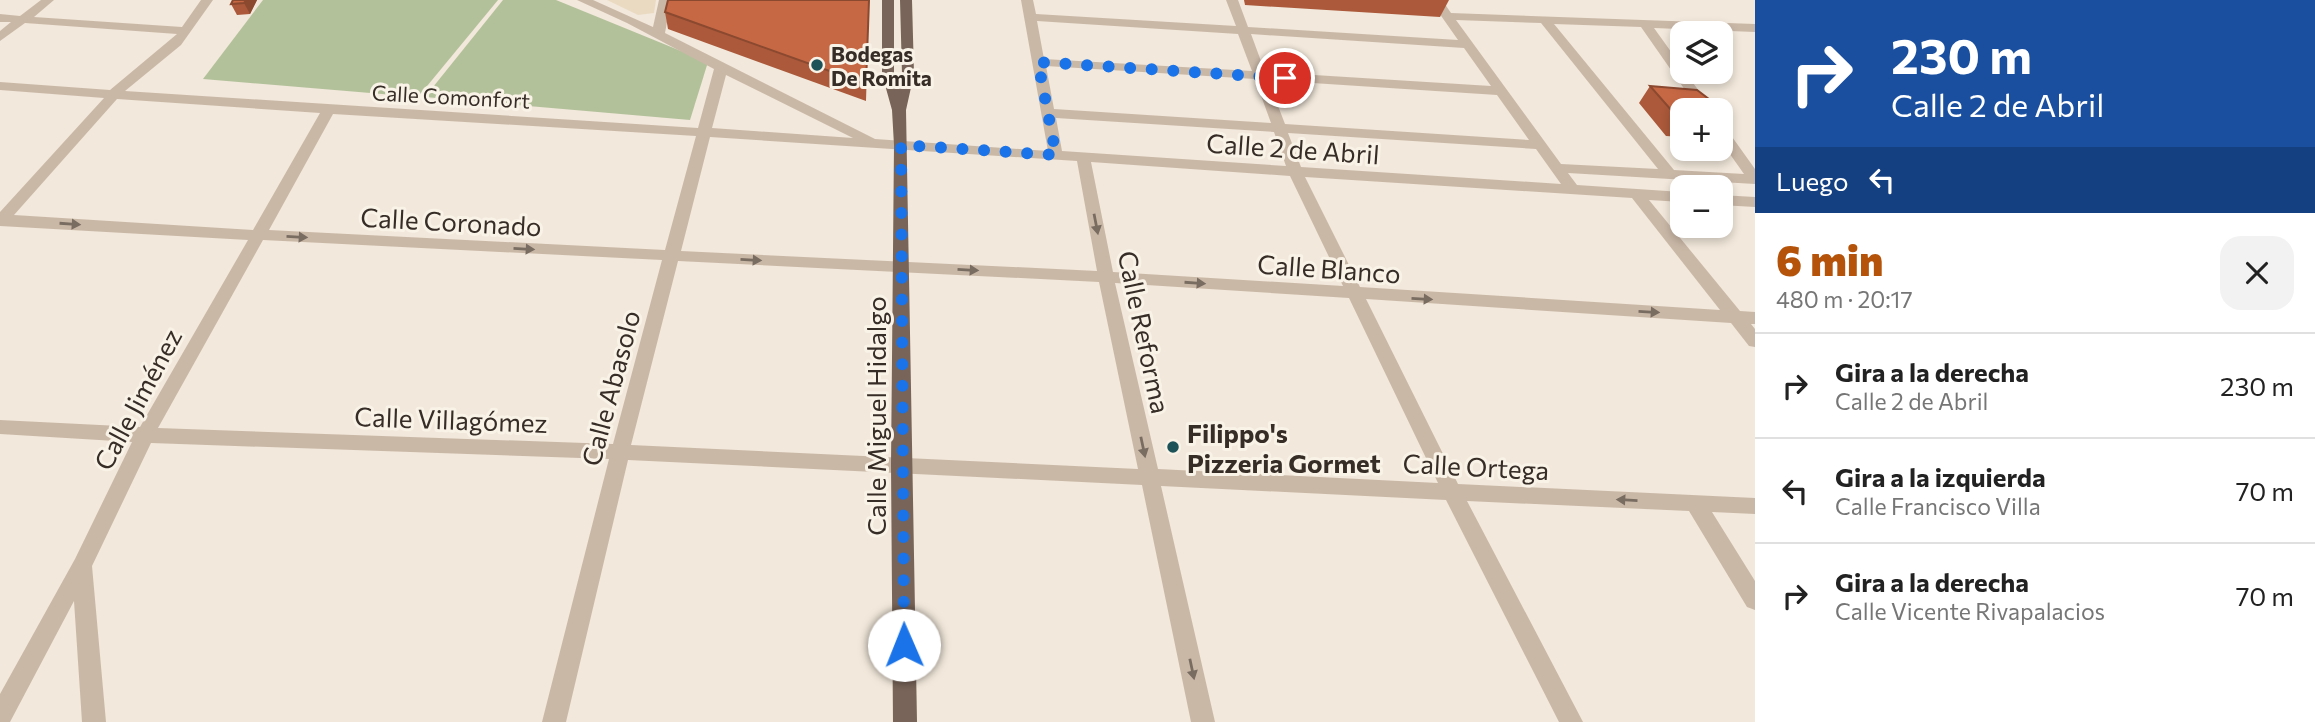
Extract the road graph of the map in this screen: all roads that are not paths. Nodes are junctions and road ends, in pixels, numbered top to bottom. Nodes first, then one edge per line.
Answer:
1 (48, 0) edge
2 (207, 0) edge
3 (583, 0) edge
4 (665, 0) edge
5 (888, 0) edge
6 (906, 0) edge
7 (1027, 0) edge
8 (1232, 0) edge
9 (1436, 0) edge
10 (662, 14) junction
11 (1448, 16) junction
12 (0, 18) edge
13 (1030, 18) junction
14 (21, 19) junction
15 (1544, 19) junction
16 (631, 20) junction
17 (1644, 24) junction
18 (1748, 28) edge
19 (187, 31) junction
20 (1242, 31) junction
21 (658, 35) junction
22 (0, 37) edge
23 (1755, 43) edge
24 (1467, 44) junction
25 (1038, 62) junction
26 (721, 68) junction
27 (1258, 76) junction
28 (0, 86) edge
29 (1502, 91) junction
30 (115, 93) junction
31 (1697, 98) edge
32 (329, 110) junction
33 (899, 110) junction
34 (1047, 113) junction
35 (1277, 128) junction
36 (703, 132) junction
37 (877, 143) junction
38 (901, 145) junction
39 (1541, 145) junction
40 (1733, 148) edge
41 (1056, 155) junction
42 (1083, 157) junction
43 (1557, 168) junction
44 (1296, 173) junction
45 (1670, 174) junction
46 (1755, 179) edge
47 (1573, 191) junction
48 (1637, 195) junction
49 (1670, 196) edge
50 (1733, 201) edge
51 (1755, 202) edge
52 (1, 220) edge
53 (257, 235) junction
54 (672, 256) junction
55 (900, 267) junction
56 (1106, 277) junction
57 (1354, 294) junction
58 (1736, 317) junction
59 (1755, 318) edge
60 (1755, 341) edge
61 (0, 426) edge
62 (145, 435) junction
63 (620, 452) junction
64 (901, 465) junction
65 (1150, 477) junction
66 (1452, 491) junction
67 (1695, 503) junction
68 (1755, 506) edge
69 (82, 566) junction
70 (1755, 600) edge
71 (0, 717) edge
72 (94, 722) edge
73 (554, 722) edge
74 (905, 722) edge
75 (1203, 722) edge
76 (1571, 722) edge

1 - 14 street
2 - 19 street
3 - 16 street
4 - 10 street
5 - 33 main road
6 - 33 main road
7 - 13 street
8 - 20 street
9 - 11 street
10 - 16 street
10 - 21 street
11 - 15 street
11 - 24 street
12 - 14 street
13 - 20 street
13 - 25 street
14 - 19 street
14 - 22 street
15 - 17 street
15 - 45 street
16 - 21 street
17 - 18 street
17 - 31 street
18 - 23 street
19 - 30 street
20 - 24 street
20 - 27 street
21 - 26 street
24 - 29 street
25 - 27 street
25 - 34 street
26 - 36 street, Calle Abasolo
26 - 37 street
27 - 29 street
27 - 35 street
28 - 30 street, Calle Comonfort
29 - 39 street
30 - 32 street, Calle Comonfort
30 - 52 street
32 - 36 street, Calle Comonfort
32 - 53 street, Calle Jiménez
33 - 38 main road, Calle Miguel Hidalgo
34 - 35 street
34 - 41 street
35 - 39 street
35 - 44 street
36 - 37 street, Calle Comonfort
36 - 54 street, Calle Abasolo
37 - 38 street, Calle Comonfort
38 - 41 street, Calle 2 de Abril
38 - 55 main road, Calle Miguel Hidalgo
39 - 43 street
40 - 46 street
41 - 42 street, Calle 2 de Abril
42 - 44 street, Calle 2 de Abril
42 -> 56 street, Calle Reforma
43 - 45 street
43 - 47 street
44 - 47 street, Calle 2 de Abril
44 - 57 street
45 - 46 street
47 - 48 street, Calle 2 de Abril
48 - 49 street, Calle 2 de Abril
48 - 58 street
50 - 51 street
52 -> 53 street, Calle Coronado
53 -> 54 street, Calle Coronado
53 - 62 street, Calle Jiménez
54 -> 55 street, Calle Coronado
54 - 63 street, Calle Abasolo
55 -> 56 street, Calle Blanco
55 - 64 main road, Calle Miguel Hidalgo
56 -> 57 street, Calle Blanco
56 -> 65 street, Calle Reforma
57 -> 58 street, Calle Blanco
57 - 66 street
58 - 59 street, Calle Blanco
58 - 60 street
61 - 62 street, Calle Villagómez
62 - 63 street, Calle Villagómez
62 - 69 street, Calle Jiménez
63 - 64 street, Calle Villagómez
63 - 73 street, Calle Abasolo
64 - 65 street, Calle Ortega
64 - 74 main road, Calle Miguel Hidalgo
65 - 66 street, Calle Ortega
65 -> 75 street, Calle Reforma
67 -> 66 street, Calle Ortega
66 - 76 street
67 - 68 street, Calle Ortega
67 - 70 street
69 - 71 street, Calle Jiménez
69 - 72 street

